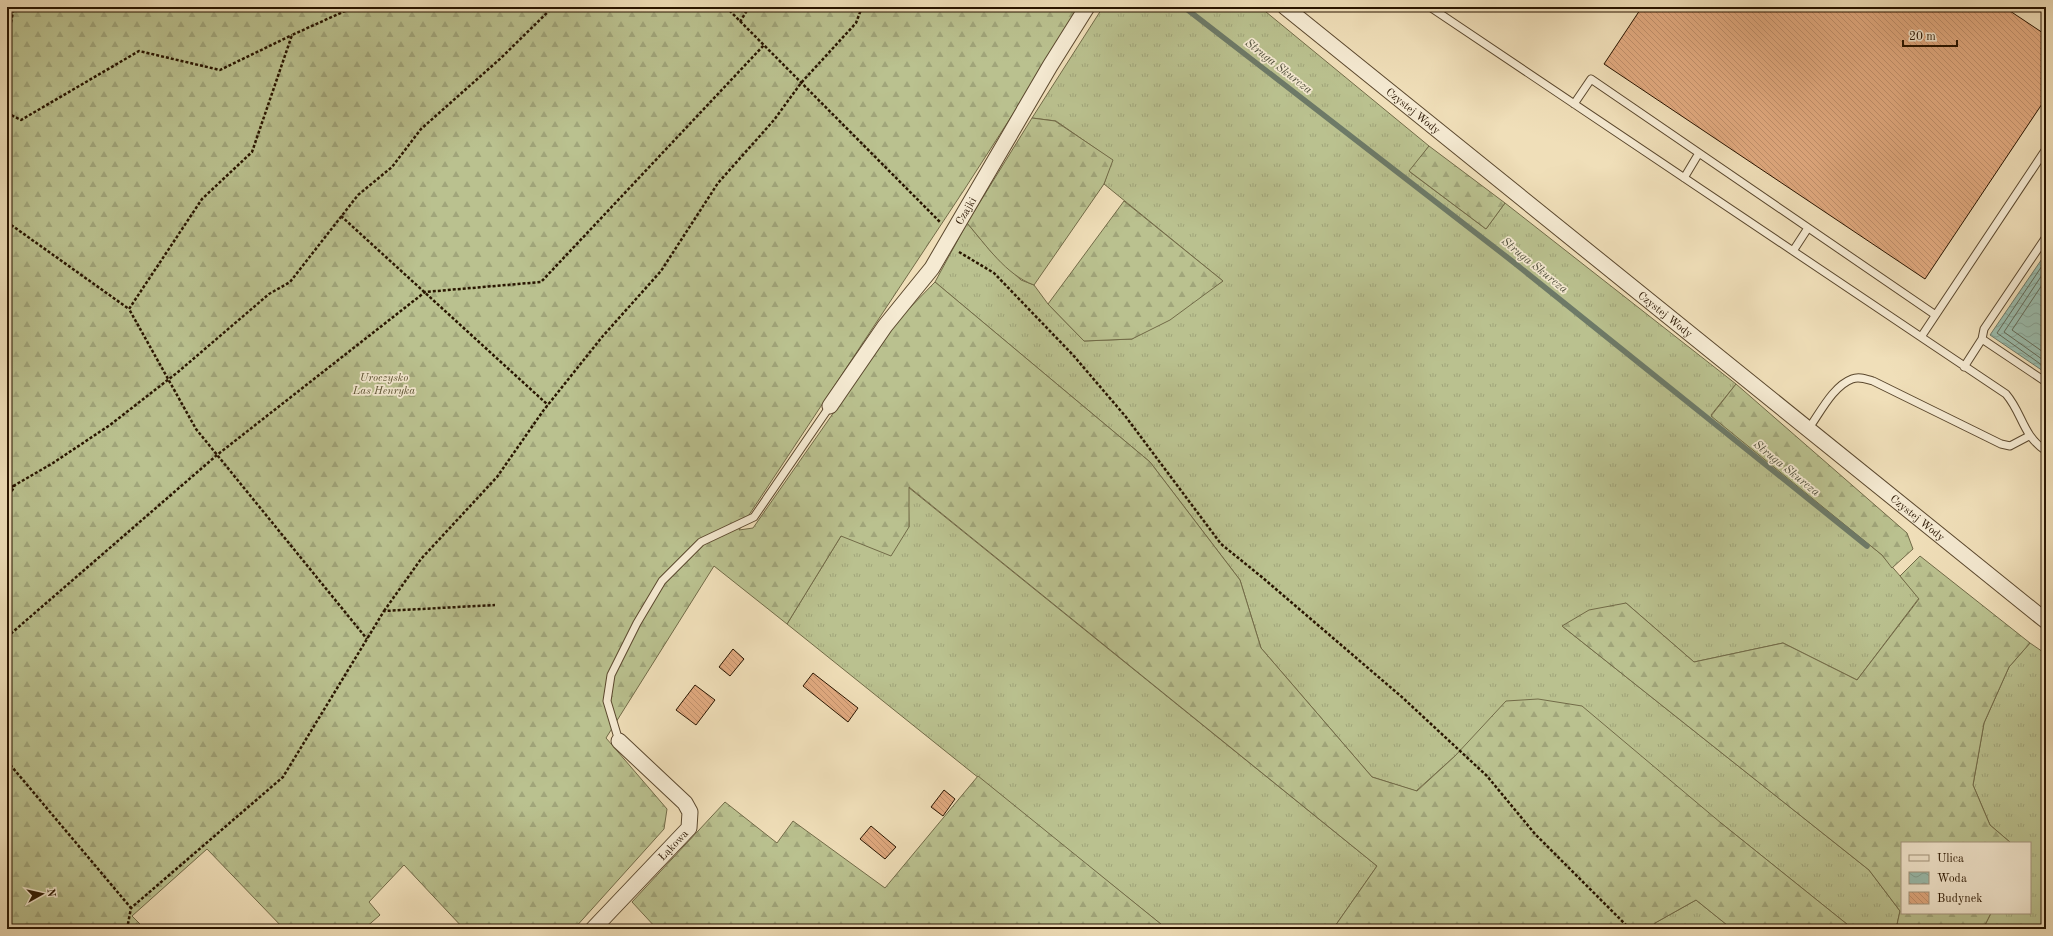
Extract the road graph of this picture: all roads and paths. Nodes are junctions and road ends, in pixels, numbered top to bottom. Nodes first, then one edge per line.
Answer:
1 (15, 7) edge
2 (349, 7) edge
3 (553, 7) edge
4 (726, 7) edge
5 (749, 7) edge
6 (862, 7) edge
7 (1087, 7) edge
8 (1285, 7) edge
9 (1430, 7) edge
10 (7, 14) edge
11 (740, 22) junction
12 (292, 35) junction
13 (7, 42) edge
14 (764, 45) junction
15 (801, 83) junction
16 (1574, 104) junction
17 (7, 113) edge
18 (2046, 149) edge
19 (1699, 154) junction
20 (1684, 178) junction
21 (341, 216) junction
22 (7, 222) edge
23 (1808, 228) junction
24 (2046, 236) edge
25 (949, 240) junction
26 (1793, 251) junction
27 (425, 292) junction
28 (129, 308) junction
29 (1934, 314) junction
30 (1921, 337) junction
31 (1982, 339) junction
32 (1964, 367) junction
33 (168, 380) junction
34 (2046, 382) edge
35 (548, 405) junction
36 (830, 406) joint
37 (1809, 428) junction
38 (2029, 436) junction
39 (2046, 451) edge
40 (216, 455) junction
41 (15, 485) junction
42 (7, 489) edge
43 (7, 500) edge
44 (495, 606) dead end
45 (384, 611) junction
46 (2046, 621) edge
47 (7, 637) edge
48 (367, 639) junction
49 (619, 741) joint
50 (7, 761) edge
51 (131, 908) junction
52 (126, 929) edge
53 (592, 929) edge
54 (1630, 929) edge

1 - 10 path
1 - 13 path
2 - 12 path
3 - 21 path
4 - 11 path
5 - 11 path
6 - 15 path
7 - 25 street, Czajki
8 - 37 street, Czystej Wody
9 - 16 lane
11 - 14 path
12 - 17 path
12 - 28 path
14 - 15 path
14 - 27 path
15 - 25 path
15 - 35 path
16 - 19 lane
16 - 20 lane
18 - 29 lane
19 - 20 lane
19 - 23 lane
20 - 26 lane
21 - 27 path
21 - 33 path
22 - 28 path
23 - 26 lane
23 - 29 lane
24 - 31 lane
25 - 36 street, Czajki
25 - 54 path
26 - 30 lane
27 - 35 path
27 - 40 path
28 - 33 path
29 - 30 lane
30 - 32 lane
31 - 32 lane
31 - 34 lane
32 - 38 lane
33 - 40 path
33 - 41 path
35 - 45 path
36 - 49 lane
37 - 38 lane
37 - 46 street, Czystej Wody
38 - 39 lane
40 - 47 path
40 - 48 path
41 - 42 path
41 - 43 path
44 - 45 path
45 - 48 path
48 - 51 path
49 - 53 street, Łąkowa
50 - 51 path
51 - 52 path

